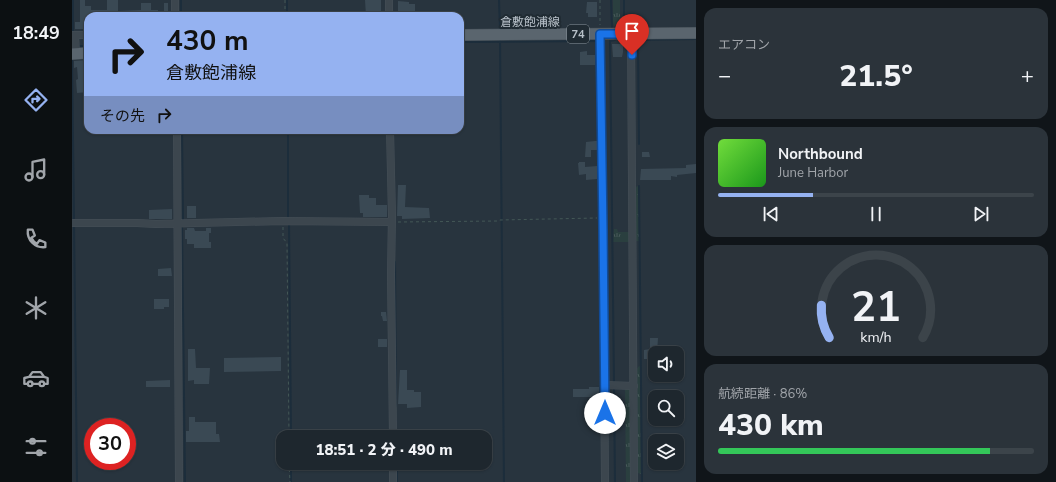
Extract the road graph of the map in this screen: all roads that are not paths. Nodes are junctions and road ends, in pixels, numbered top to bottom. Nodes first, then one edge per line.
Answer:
1 (175, 0) edge
2 (389, 0) edge
3 (175, 12) edge
4 (389, 12) edge
5 (696, 33) edge
6 (600, 34) junction
7 (632, 34) junction
8 (74, 35) edge
9 (464, 35) edge
10 (75, 50) edge
11 (177, 134) edge
12 (390, 134) edge
13 (393, 222) junction
14 (72, 223) edge
15 (181, 223) junction
16 (611, 385) junction
17 (634, 386) junction
18 (393, 430) edge
19 (393, 470) edge
20 (179, 482) edge
21 (393, 482) edge
22 (605, 482) edge
23 (634, 482) edge

1 - 3 street
2 - 4 street
5 - 7 main road, 倉敷飽浦線 / 74
6 - 7 main road, 倉敷飽浦線 / 74
6 - 9 main road, 倉敷飽浦線 / 74
6 - 16 street
7 - 17 street
8 - 10 street
11 - 15 street
12 - 13 street
13 - 15 street
13 - 18 street
14 - 15 street
15 - 20 street
16 - 17 street
16 - 22 street
17 - 23 street
19 - 21 street

